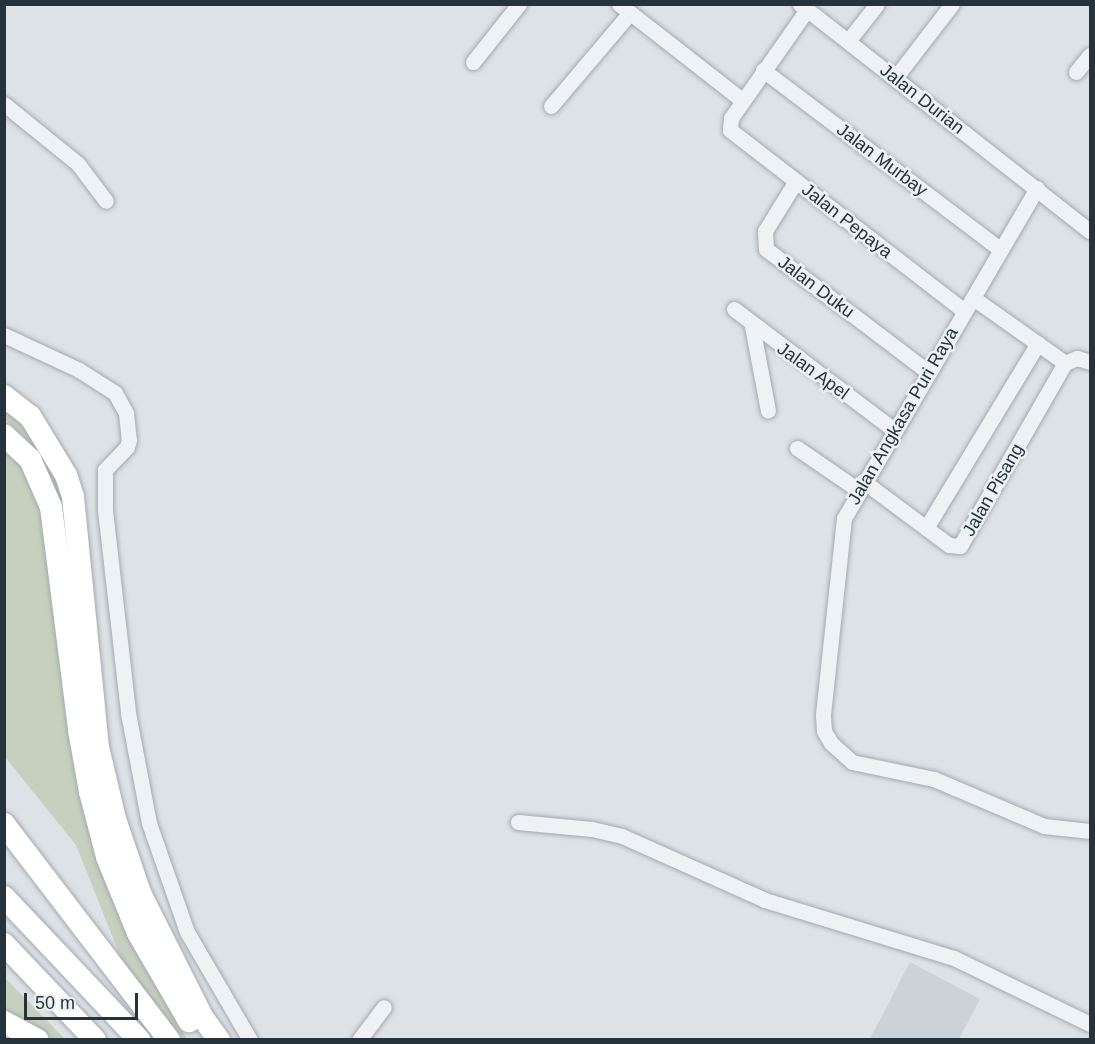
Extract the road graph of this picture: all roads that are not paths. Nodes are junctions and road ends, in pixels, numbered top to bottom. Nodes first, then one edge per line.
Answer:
1 (877, 4) edge
2 (952, 4) edge
3 (512, 7) edge
4 (624, 8) edge
5 (803, 8) edge
6 (848, 41) junction
7 (1090, 55) edge
8 (473, 62) dead end
9 (763, 70) junction
10 (1076, 72) dead end
11 (896, 78) junction
12 (743, 101) junction
13 (4, 104) edge
14 (551, 106) dead end
15 (730, 130) joint
16 (796, 181) junction
17 (1037, 188) junction
18 (106, 201) dead end
19 (1090, 231) edge
20 (1001, 250) junction
21 (968, 305) junction
22 (734, 309) dead end
23 (752, 326) junction
24 (4, 336) edge
25 (1038, 343) junction
26 (1090, 362) edge
27 (1065, 363) junction
28 (928, 372) junction
29 (4, 396) edge
30 (768, 411) dead end
31 (894, 430) junction
32 (4, 435) edge
33 (797, 447) dead end
34 (861, 485) junction
35 (926, 528) junction
36 (518, 822) dead end
37 (4, 824) edge
38 (1090, 831) edge
39 (4, 897) edge
40 (4, 944) edge
41 (384, 1007) dead end
42 (4, 1022) edge
43 (1090, 1024) edge
44 (39, 1040) edge
45 (95, 1040) edge
46 (139, 1040) edge
47 (169, 1040) edge
48 (202, 1040) edge
49 (219, 1040) edge
50 (250, 1040) edge
51 (359, 1040) edge

1 - 6 street
2 - 11 street
3 - 8 street
4 - 12 street
4 - 14 street
5 - 6 street, Jalan Durian
5 - 9 street, Jalan Durian
6 - 11 street, Jalan Durian
7 - 10 street
9 - 12 street, Jalan Durian
9 - 20 street, Jalan Murbay
11 - 17 street, Jalan Durian
12 - 15 street, Jalan Durian
13 - 18 street
15 - 16 street, Jalan Pepaya
16 - 21 street, Jalan Pepaya
16 - 28 street, Jalan Duku
17 - 19 street, Jalan Durian
17 - 20 street, Jalan Angkasa Puri Raya
20 - 21 street, Jalan Angkasa Puri Raya
21 - 25 street, Jalan Pepaya
21 - 28 street, Jalan Angkasa Puri Raya
22 - 23 street, Jalan Apel
23 - 30 street
23 - 31 street, Jalan Apel
24 - 50 street
25 - 27 street, Jalan Pepaya
25 - 35 street
26 - 27 street
27 - 35 street, Jalan Pisang
28 - 31 street, Jalan Angkasa Puri Raya
29 - 49 highway
31 - 34 street, Jalan Angkasa Puri Raya
32 - 48 highway
33 - 34 street, Jalan Pisang
34 - 35 street, Jalan Pisang
34 - 38 street, Jalan Angkasa Puri Raya
36 - 43 street
37 - 47 highway
39 - 46 highway
40 - 45 highway
41 - 51 street
42 - 44 highway

